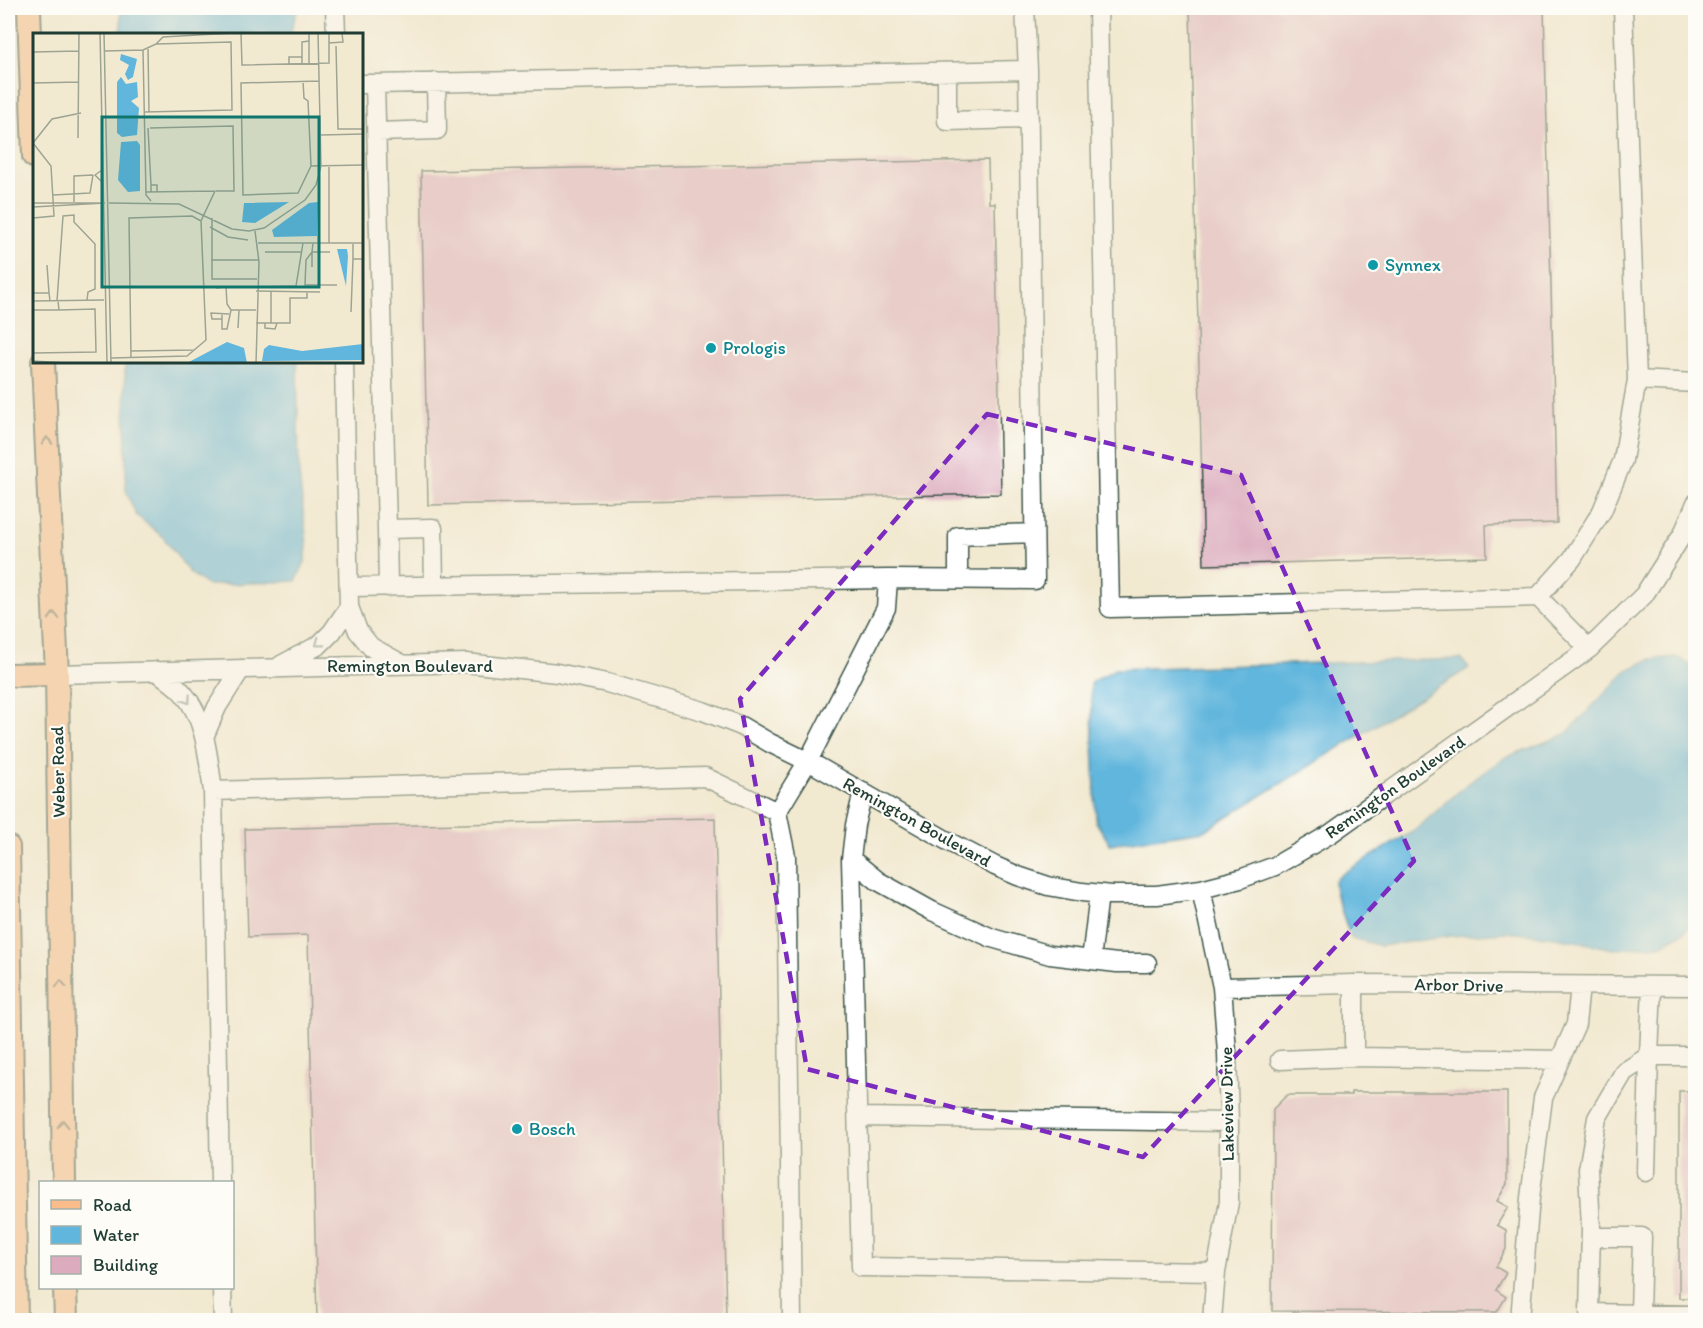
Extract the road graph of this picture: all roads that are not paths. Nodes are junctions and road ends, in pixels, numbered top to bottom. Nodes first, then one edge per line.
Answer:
1 (29, 8) edge
2 (336, 8) edge
3 (1025, 8) edge
4 (1098, 8) edge
5 (1623, 8) edge
6 (336, 33) edge
7 (1028, 70) junction
8 (947, 73) junction
9 (436, 82) junction
10 (368, 84) edge
11 (1029, 119) junction
12 (33, 126) edge
13 (377, 132) junction
14 (43, 363) edge
15 (344, 363) edge
16 (1637, 380) junction
17 (1695, 383) edge
18 (1695, 503) edge
19 (387, 529) junction
20 (1034, 533) junction
21 (888, 579) junction
22 (958, 579) junction
23 (434, 586) junction
24 (349, 587) junction
25 (388, 587) junction
26 (1538, 597) junction
27 (349, 607) junction
28 (1589, 649) junction
29 (402, 664) junction
30 (277, 667) junction
31 (241, 669) junction
32 (157, 671) junction
33 (57, 674) junction
34 (8, 675) edge
35 (204, 737) junction
36 (808, 761) junction
37 (213, 791) junction
38 (863, 792) junction
39 (777, 812) junction
40 (8, 847) edge
41 (851, 859) junction
42 (1201, 889) junction
43 (1099, 894) junction
44 (1091, 960) junction
45 (1147, 963) dead end
46 (1354, 984) junction
47 (1695, 986) edge
48 (1222, 987) junction
49 (1580, 987) junction
50 (1652, 987) junction
51 (1649, 1056) junction
52 (1695, 1056) edge
53 (1354, 1058) junction
54 (1280, 1060) dead end
55 (1560, 1060) junction
56 (858, 1117) junction
57 (1229, 1122) junction
58 (1646, 1172) dead end
59 (64, 1181) edge
60 (220, 1181) edge
61 (1591, 1237) junction
62 (1216, 1272) junction
63 (65, 1289) edge
64 (222, 1289) edge
65 (1640, 1314) junction
66 (1695, 1315) edge
67 (16, 1320) edge
68 (66, 1320) edge
69 (223, 1320) edge
70 (792, 1320) edge
71 (1212, 1320) edge
72 (1520, 1320) edge

1 - 12 main road
2 - 6 street
3 - 7 street
4 - 26 street
5 - 16 street
7 - 8 street
7 - 11 street
8 - 9 street
8 - 11 street
9 - 10 street
9 - 13 street
10 - 13 street
11 - 20 street
13 - 19 street
33 -> 14 main road, Weber Road
15 - 24 street
16 - 17 street
16 - 26 street
18 - 28 street, Remington Boulevard
19 - 23 street
19 - 25 street
20 - 22 street
20 - 22 street
21 - 22 street
21 - 23 street
21 - 36 street
23 - 25 street
24 - 25 street
24 - 27 street
26 - 28 street
27 - 29 street
27 -> 30 street
28 - 42 street, Remington Boulevard
29 - 30 street, Remington Boulevard
29 - 36 street, Remington Boulevard
30 - 31 street, Remington Boulevard
31 - 32 street, Remington Boulevard
31 - 35 street
32 - 33 street, Remington Boulevard
32 -> 35 street
33 - 34 main road, Remington Boulevard
59 -> 33 main road, Weber Road
35 - 37 street
36 - 38 street, Remington Boulevard
36 - 39 street
37 - 39 street
37 - 60 street
38 - 41 street
38 - 43 street, Remington Boulevard
39 - 70 street
40 - 67 main road
41 - 44 street
41 - 56 street
42 - 43 street, Remington Boulevard
42 - 48 street, Lakeview Drive
43 - 44 street
44 - 45 street
46 - 48 street, Arbor Drive
46 - 49 street, Arbor Drive
46 - 53 street
47 - 50 street, Arbor Drive
48 - 57 street, Lakeview Drive
49 - 50 street, Arbor Drive
49 - 55 street
50 - 51 street
51 - 52 street
51 - 58 street
51 - 61 street
53 - 54 street
53 - 55 street
55 - 72 street
56 - 57 street
56 - 62 street
57 - 62 street, Lakeview Drive
61 - 65 street
61 - 65 street
62 - 71 street, Lakeview Drive
63 - 68 main road
64 - 69 street
65 - 66 street

